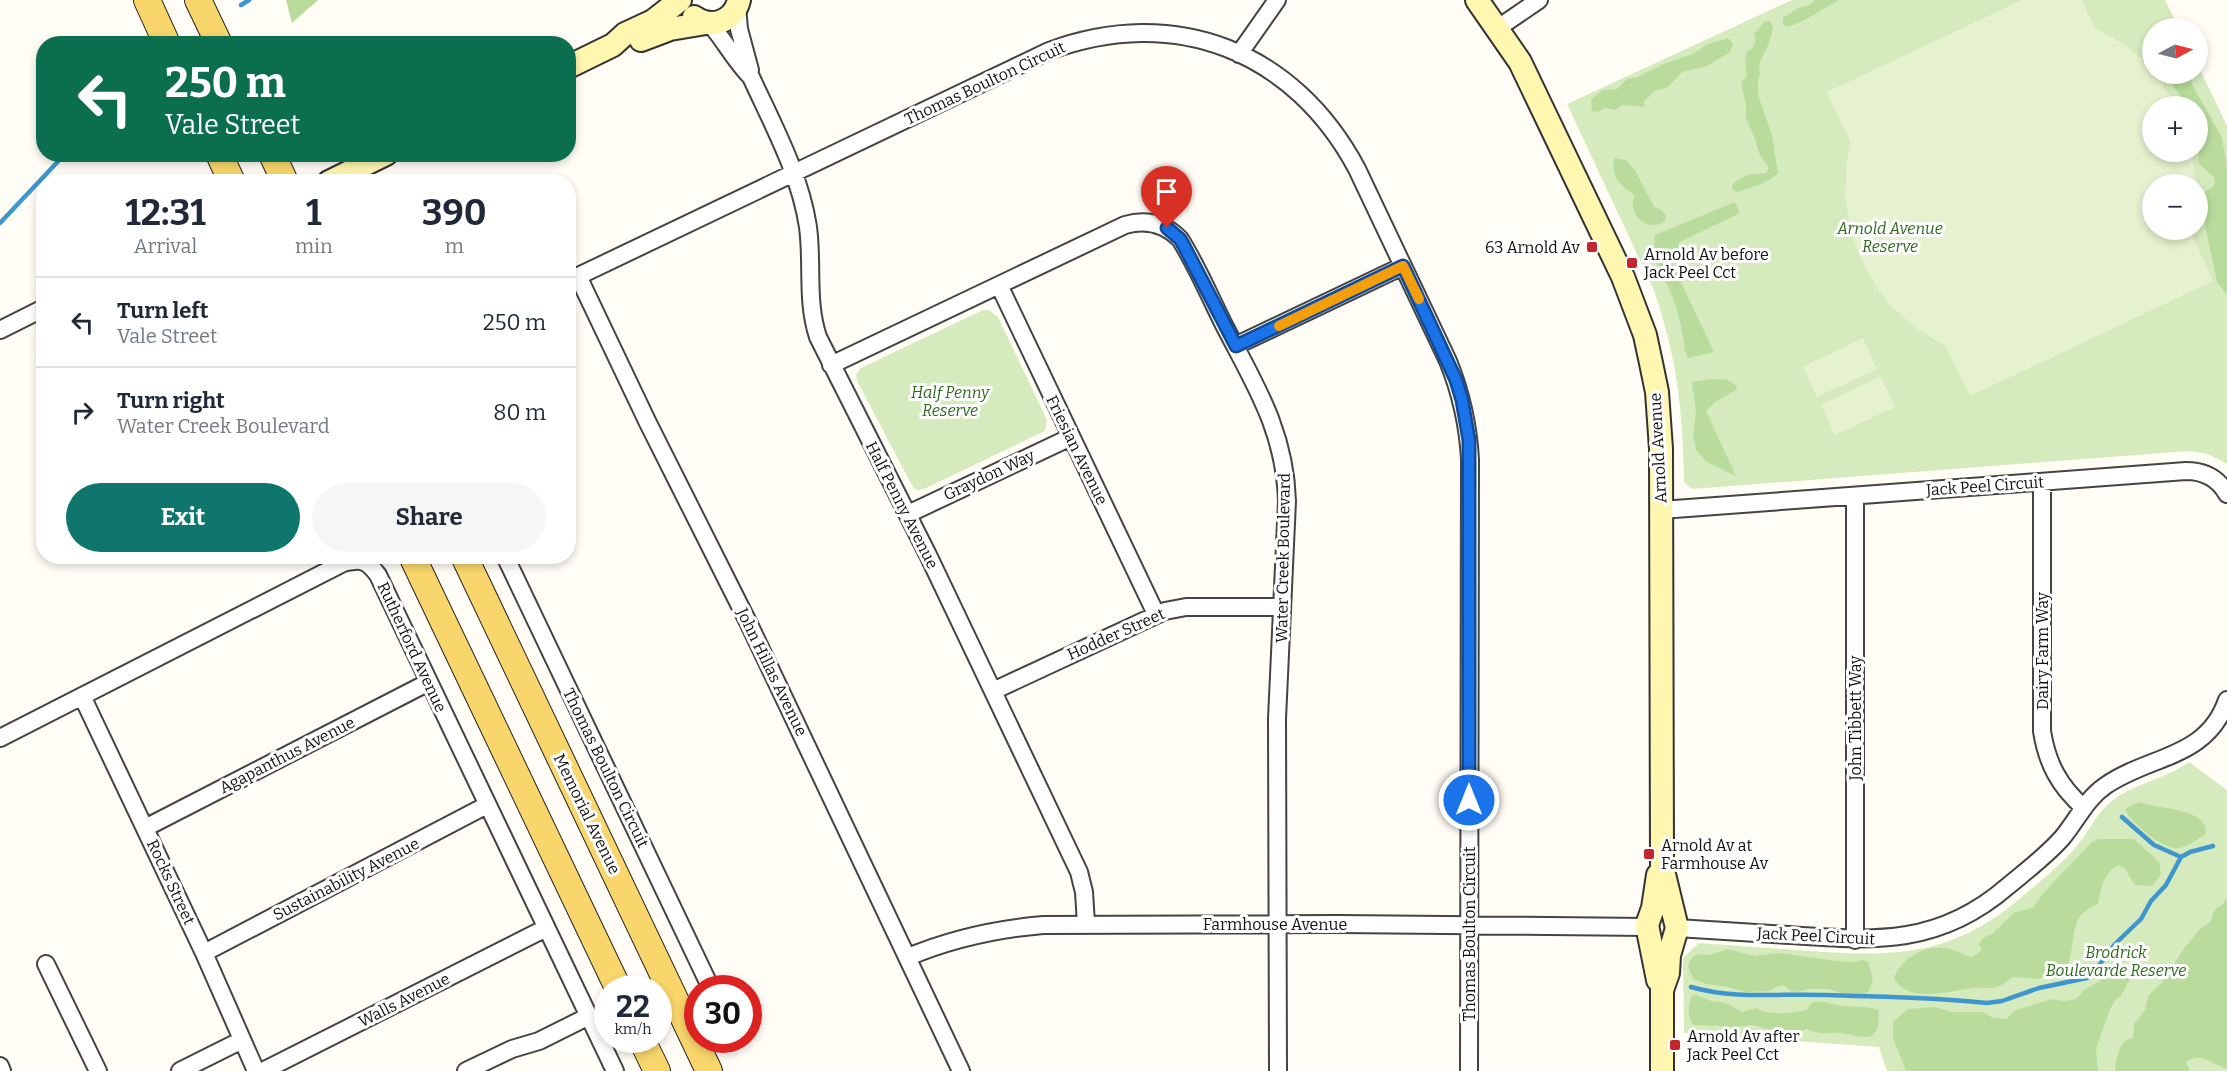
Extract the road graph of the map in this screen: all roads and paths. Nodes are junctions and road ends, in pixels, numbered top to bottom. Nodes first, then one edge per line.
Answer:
1 (147, 0) edge
2 (198, 0) edge
3 (680, 0) edge
4 (685, 0) edge
5 (1277, 0) edge
6 (1477, 0) edge
7 (1539, 0) edge
8 (739, 3) edge
9 (708, 23) junction
10 (1498, 28) junction
11 (163, 36) edge
12 (215, 36) edge
13 (613, 45) junction
14 (1239, 54) junction
15 (576, 63) edge
16 (751, 77) junction
17 (370, 162) edge
18 (794, 173) junction
19 (345, 174) edge
20 (1403, 266) junction
21 (576, 277) edge
22 (576, 284) edge
23 (999, 285) junction
24 (36, 312) edge
25 (0, 330) edge
26 (1236, 346) junction
27 (831, 365) junction
28 (1071, 436) junction
29 (2042, 482) junction
30 (2227, 494) edge
31 (1855, 496) junction
32 (1661, 510) junction
33 (908, 514) junction
34 (341, 564) edge
35 (368, 564) edge
36 (416, 564) edge
37 (468, 564) edge
38 (509, 564) edge
39 (1282, 607) junction
40 (1156, 614) junction
41 (429, 682) junction
42 (993, 691) junction
43 (82, 696) junction
44 (2227, 700) edge
45 (0, 738) edge
46 (487, 805) junction
47 (2084, 808) junction
48 (145, 828) junction
49 (1662, 866) junction
50 (1086, 924) junction
51 (1278, 924) junction
52 (1469, 924) junction
53 (1649, 927) junction
54 (1675, 927) junction
55 (546, 928) junction
56 (1855, 940) junction
57 (204, 952) junction
58 (908, 957) junction
59 (46, 964) dead end
60 (612, 975) edge
61 (705, 975) edge
62 (1662, 990) junction
63 (589, 1016) junction
64 (242, 1040) junction
65 (648, 1053) edge
66 (0, 1066) edge
67 (2, 1071) edge
68 (99, 1071) edge
69 (180, 1071) edge
70 (256, 1071) edge
71 (263, 1071) edge
72 (466, 1071) edge
73 (615, 1071) edge
74 (657, 1071) edge
75 (710, 1071) edge
76 (961, 1071) edge
77 (1278, 1071) edge
78 (1469, 1071) edge
79 (1662, 1071) edge

1 - 11 main road
2 - 12 main road
3 - 13 street
4 - 9 street
5 - 14 street
6 - 10 street, Arnold Avenue
7 - 10 street
8 - 9 street
8 - 16 street, Half Penny Avenue
9 - 13 street
9 - 16 street, Half Penny Avenue
10 - 32 street, Arnold Avenue
13 - 15 street
14 - 18 street, Thomas Boulton Circuit
14 - 20 street, Thomas Boulton Circuit
16 - 18 street, Half Penny Avenue
17 - 19 street
18 - 21 street, Thomas Boulton Circuit
18 - 27 street, Half Penny Avenue
20 - 26 street
20 - 52 street, Thomas Boulton Circuit
22 - 58 street, John Hillas Avenue
23 - 26 street, Water Creek Boulevard
23 - 27 street, Water Creek Boulevard
23 - 28 street, Friesian Avenue
24 - 25 street
26 - 39 street, Water Creek Boulevard
27 - 33 street, Half Penny Avenue
28 - 33 street, Graydon Way
28 - 40 street, Friesian Avenue
29 - 30 street, Jack Peel Circuit
29 - 31 street, Jack Peel Circuit
29 - 47 street, Dairy Farm Way
31 - 32 street, Jack Peel Circuit
31 - 56 street, John Tibbett Way
32 - 49 street, Arnold Avenue
33 - 42 street, Half Penny Avenue
34 - 43 street, Rutherford Avenue
35 - 41 street, Rutherford Avenue
36 - 60 main road
37 - 75 main road, Memorial Avenue
38 - 61 street, Thomas Boulton Circuit
39 - 40 street, Hodder Street
39 - 51 street, Water Creek Boulevard
40 - 42 street, Hodder Street
41 - 46 street, Rutherford Avenue
41 - 48 street, Agapanthus Avenue
42 - 50 street, Half Penny Avenue
43 - 45 street, Rutherford Avenue
43 - 48 street, Rocks Street
44 - 47 street, Jack Peel Circuit
46 - 55 street, Rutherford Avenue
46 - 57 street, Sustainability Avenue
47 - 56 street, Jack Peel Circuit
48 - 57 street, Rocks Street
49 - 53 street, Arnold Avenue
49 - 54 street, Arnold Avenue
50 - 51 street, Farmhouse Avenue
50 - 58 street, Farmhouse Avenue
51 - 52 street, Farmhouse Avenue
51 - 77 street, Water Creek Boulevard
52 - 53 street, Farmhouse Avenue
52 - 78 street, Thomas Boulton Circuit
53 - 54 street
53 - 62 street, Arnold Avenue
54 - 56 street, Jack Peel Circuit
54 - 62 street, Arnold Avenue
55 - 63 street, Rutherford Avenue
55 - 71 street, Walls Avenue
57 - 64 street, Rocks Street
58 - 76 street, John Hillas Avenue
59 - 68 street
62 - 79 street, Arnold Avenue
63 - 72 street
63 - 73 street, Rutherford Avenue
64 - 69 street
64 - 70 street, Rocks Street
65 - 74 main road
66 - 67 street

